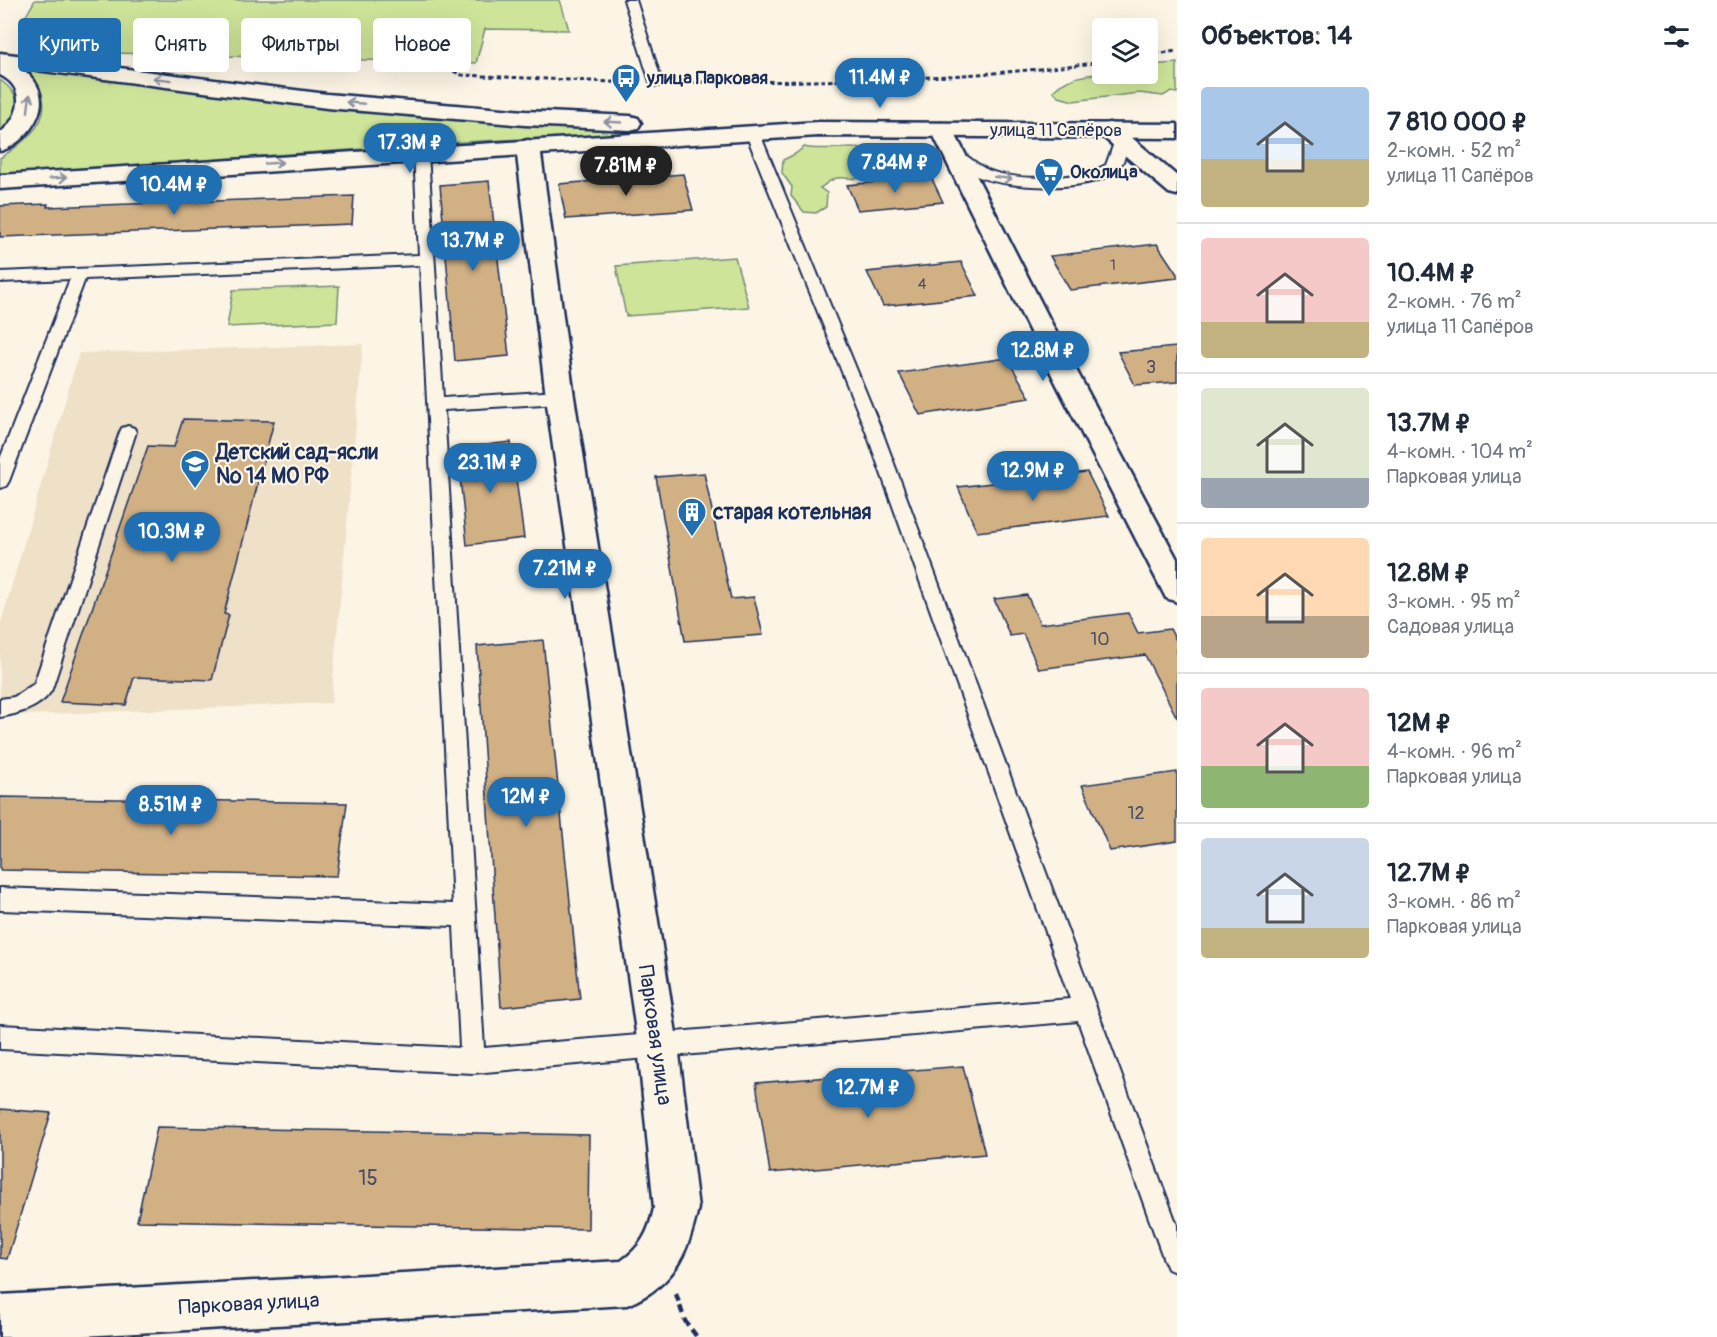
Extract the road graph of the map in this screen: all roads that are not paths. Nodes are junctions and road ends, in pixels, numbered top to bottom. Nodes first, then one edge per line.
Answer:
1 (630, 0) edge
2 (0, 59) edge
3 (0, 66) edge
4 (656, 82) road end
5 (818, 129) junction
6 (1177, 131) edge
7 (753, 134) junction
8 (1115, 136) junction
9 (947, 141) junction
10 (0, 144) edge
11 (528, 147) junction
12 (421, 153) junction
13 (0, 182) edge
14 (1177, 188) edge
15 (427, 260) junction
16 (79, 275) junction
17 (0, 277) edge
18 (560, 397) junction
19 (435, 405) junction
20 (128, 432) dead end
21 (0, 481) edge
22 (1177, 589) edge
23 (0, 708) edge
24 (0, 899) edge
25 (465, 915) junction
26 (1084, 1009) junction
27 (0, 1038) edge
28 (658, 1046) junction
29 (473, 1061) junction
30 (1177, 1260) edge
31 (0, 1317) edge

1 - 4 lane
5 -> 2 street
10 -> 3 street
5 - 7 street, улица 11 Сапёров
5 - 9 street, улица 11 Сапёров
6 - 8 street, улица 11 Сапёров
7 - 11 street, улица 11 Сапёров
7 - 26 lane
8 - 9 street, улица 11 Сапёров
9 -> 8 lane
8 - 14 street
9 - 22 street
11 - 12 street, улица 11 Сапёров
11 - 18 street, Парковая улица
13 -> 12 street, улица 11 Сапёров
12 - 15 lane
15 - 16 lane
15 - 19 lane
16 - 17 lane
16 - 21 lane
18 - 19 lane
18 - 28 street, Парковая улица
19 - 25 lane
20 - 23 lane
24 - 25 lane
25 - 29 lane
26 - 28 lane
26 - 30 lane
27 - 29 lane
28 - 29 lane
28 - 31 street, Парковая улица

